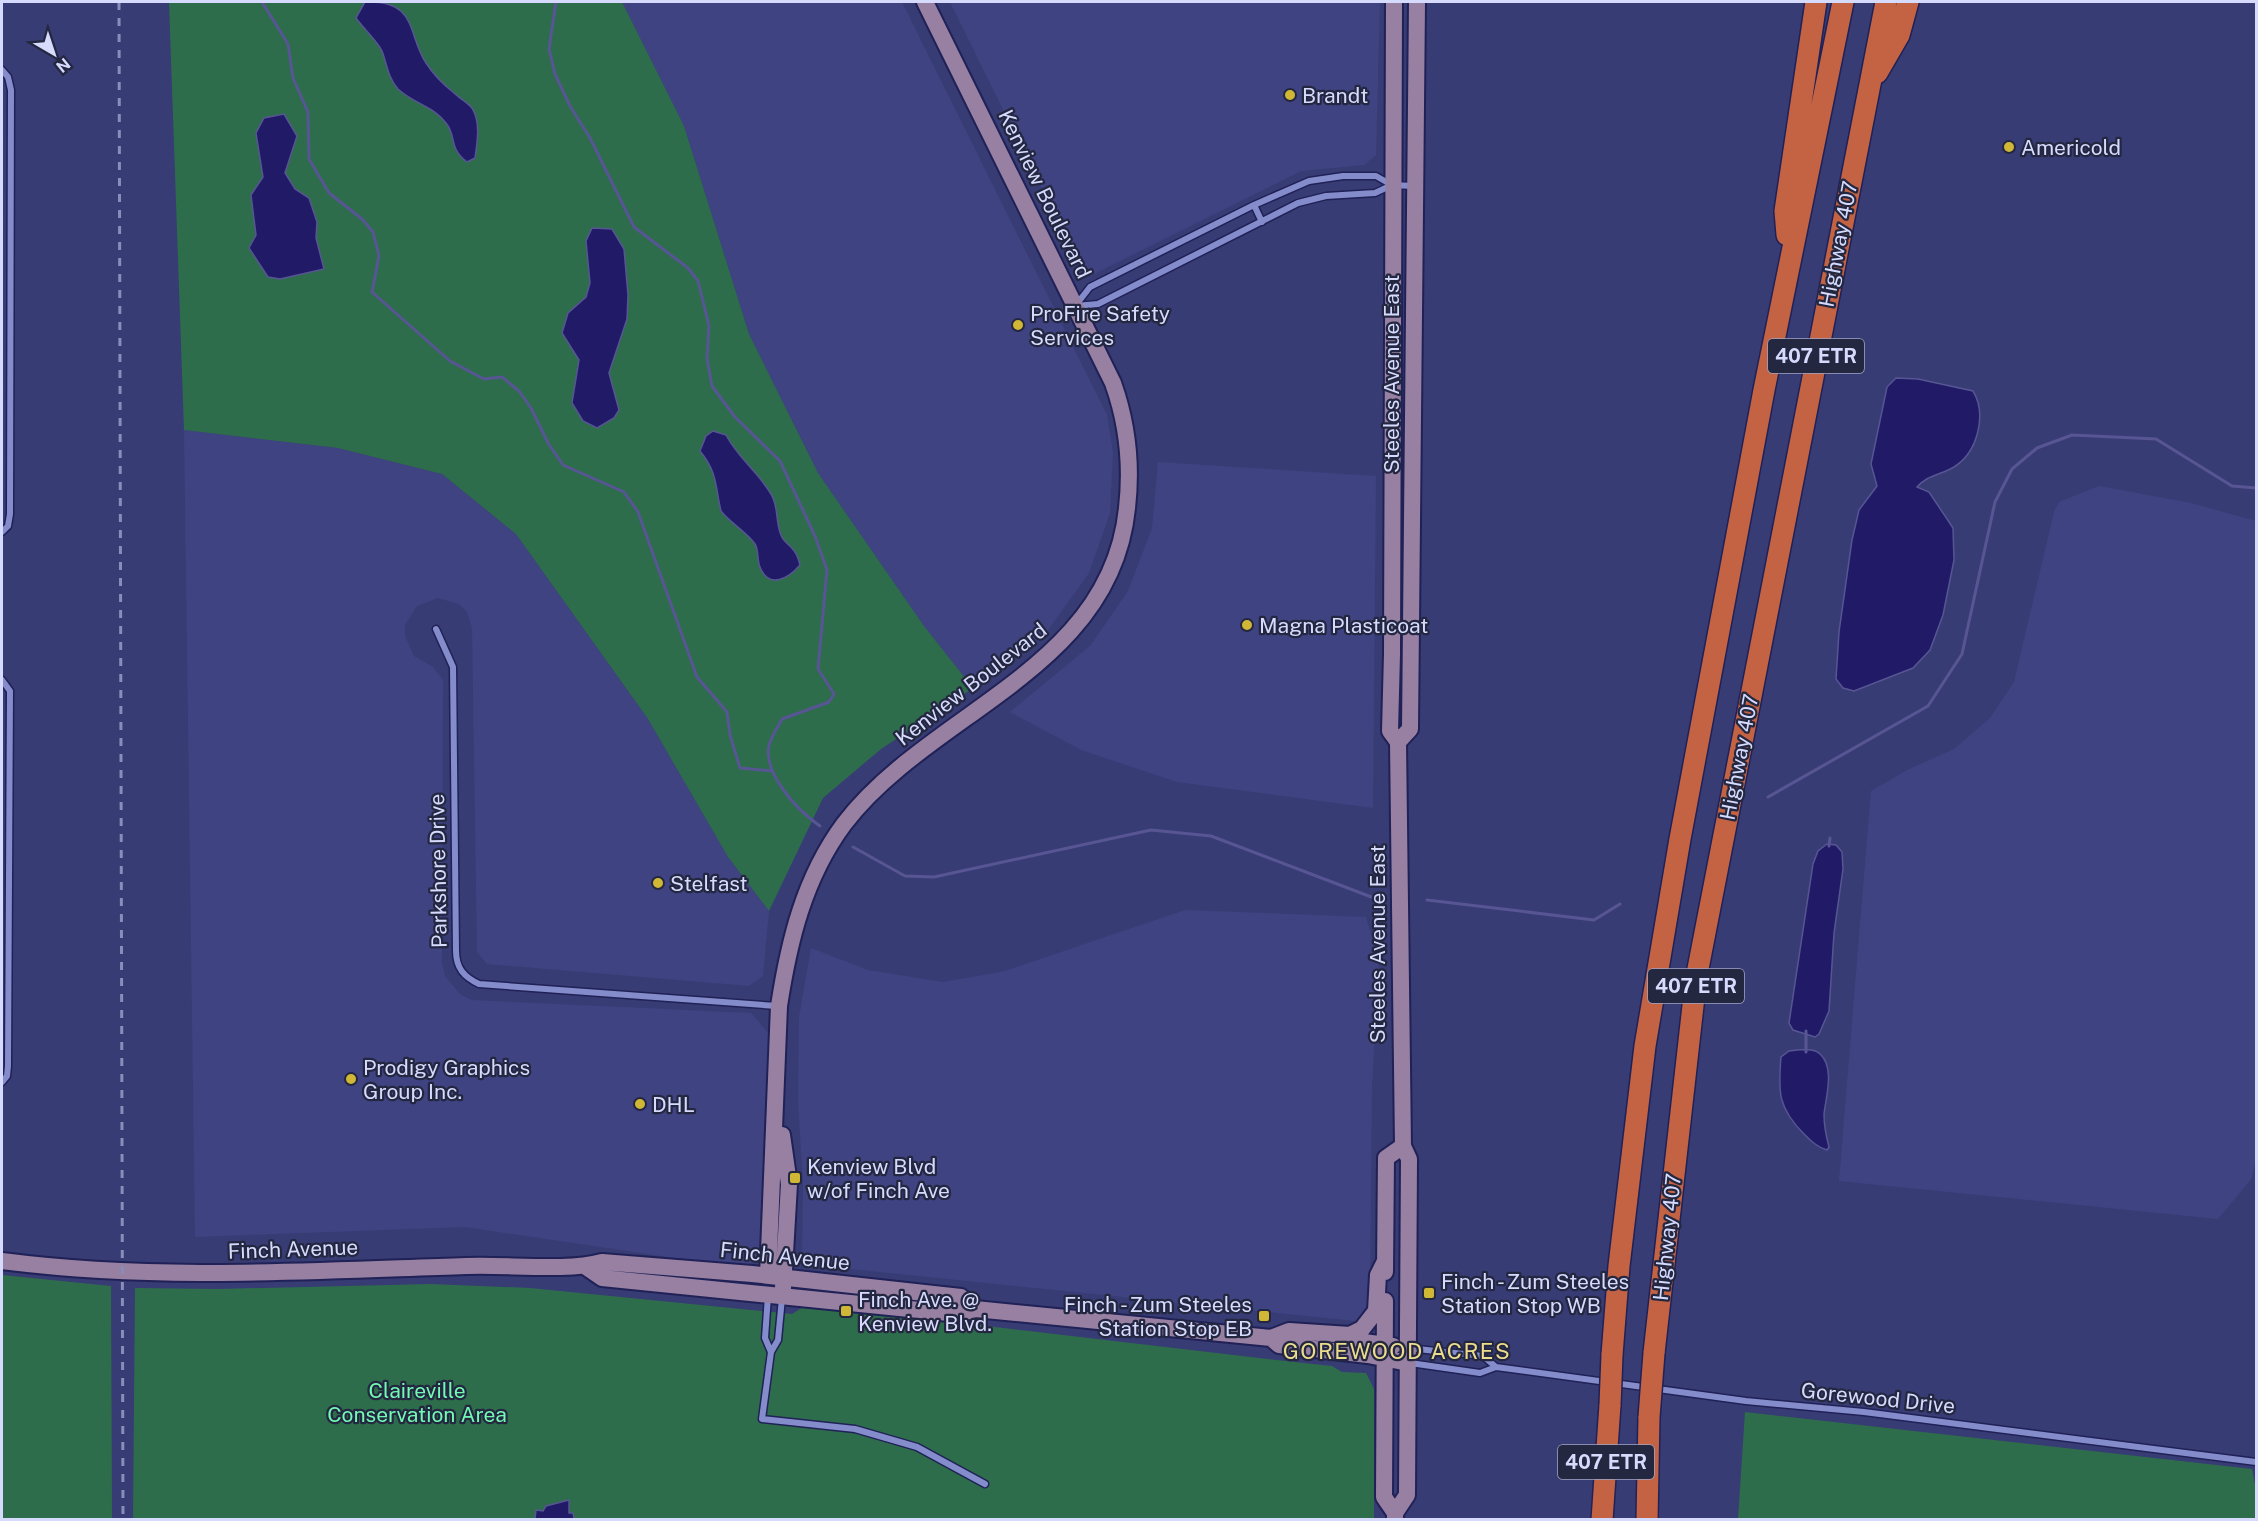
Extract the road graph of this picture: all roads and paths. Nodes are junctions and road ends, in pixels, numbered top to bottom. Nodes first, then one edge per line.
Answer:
1 (925, 2) edge
2 (1394, 2) edge
3 (1417, 2) edge
4 (1816, 2) edge
5 (1843, 2) edge
6 (1886, 2) edge
7 (1908, 2) edge
8 (2, 70) edge
9 (1868, 89) junction
10 (1392, 185) junction
11 (1414, 186) junction
12 (1254, 206) junction
13 (1262, 222) junction
14 (1790, 259) junction
15 (1076, 306) junction
16 (2, 532) edge
17 (436, 629) dead end
18 (2, 680) edge
19 (1398, 742) junction
20 (779, 1006) junction
21 (2, 1082) edge
22 (1403, 1146) junction
23 (1385, 1260) junction
24 (2, 1261) edge
25 (586, 1267) junction
26 (776, 1277) junction
27 (775, 1295) junction
28 (975, 1309) junction
29 (1276, 1336) junction
30 (1384, 1351) junction
31 (771, 1352) junction
32 (1408, 1355) junction
33 (1496, 1367) junction
34 (2256, 1462) edge
35 (985, 1484) dead end
36 (1395, 1516) edge
37 (1602, 1520) edge
38 (1647, 1520) edge

1 - 15 main road, Kenview Boulevard
2 - 10 main road, Steeles Avenue East
3 - 11 main road, Steeles Avenue East
4 - 14 highway
5 - 14 highway, Highway 407 / 407 ETR
6 - 9 highway, Highway 407 / 407 ETR
7 - 9 highway
8 - 16 street
9 - 38 highway, Highway 407 / 407 ETR, bridge
10 - 11 street
10 - 12 street
10 - 13 street
10 - 19 main road, Steeles Avenue East
11 - 19 main road, Steeles Avenue East
12 - 13 street
12 - 15 street
13 - 15 street
14 - 37 highway, Highway 407 / 407 ETR, bridge
15 - 20 main road, Kenview Boulevard
17 - 20 street, Parkshore Drive
18 - 21 street
19 - 22 main road, Steeles Avenue East
20 - 26 main road, Kenview Boulevard
22 - 23 main road, Steeles Avenue East
22 - 32 main road, Steeles Avenue East
23 - 29 main road
23 - 30 main road, Steeles Avenue East
24 - 25 main road, Finch Avenue
25 - 26 main road, Finch Avenue
25 - 27 main road, Finch Avenue
26 - 27 main road, Kenview Boulevard
26 - 28 main road, Finch Avenue
27 - 28 main road, Finch Avenue
27 - 31 street
27 - 31 street
28 - 29 main road, Finch Avenue
29 - 30 main road, Finch Avenue
30 - 32 main road, Finch Avenue
30 - 36 main road, Steeles Avenue East
31 - 35 street
32 - 33 street, Gorewood Drive
32 - 33 street, Gorewood Drive
32 - 36 main road, Steeles Avenue East
33 - 34 street, Gorewood Drive

